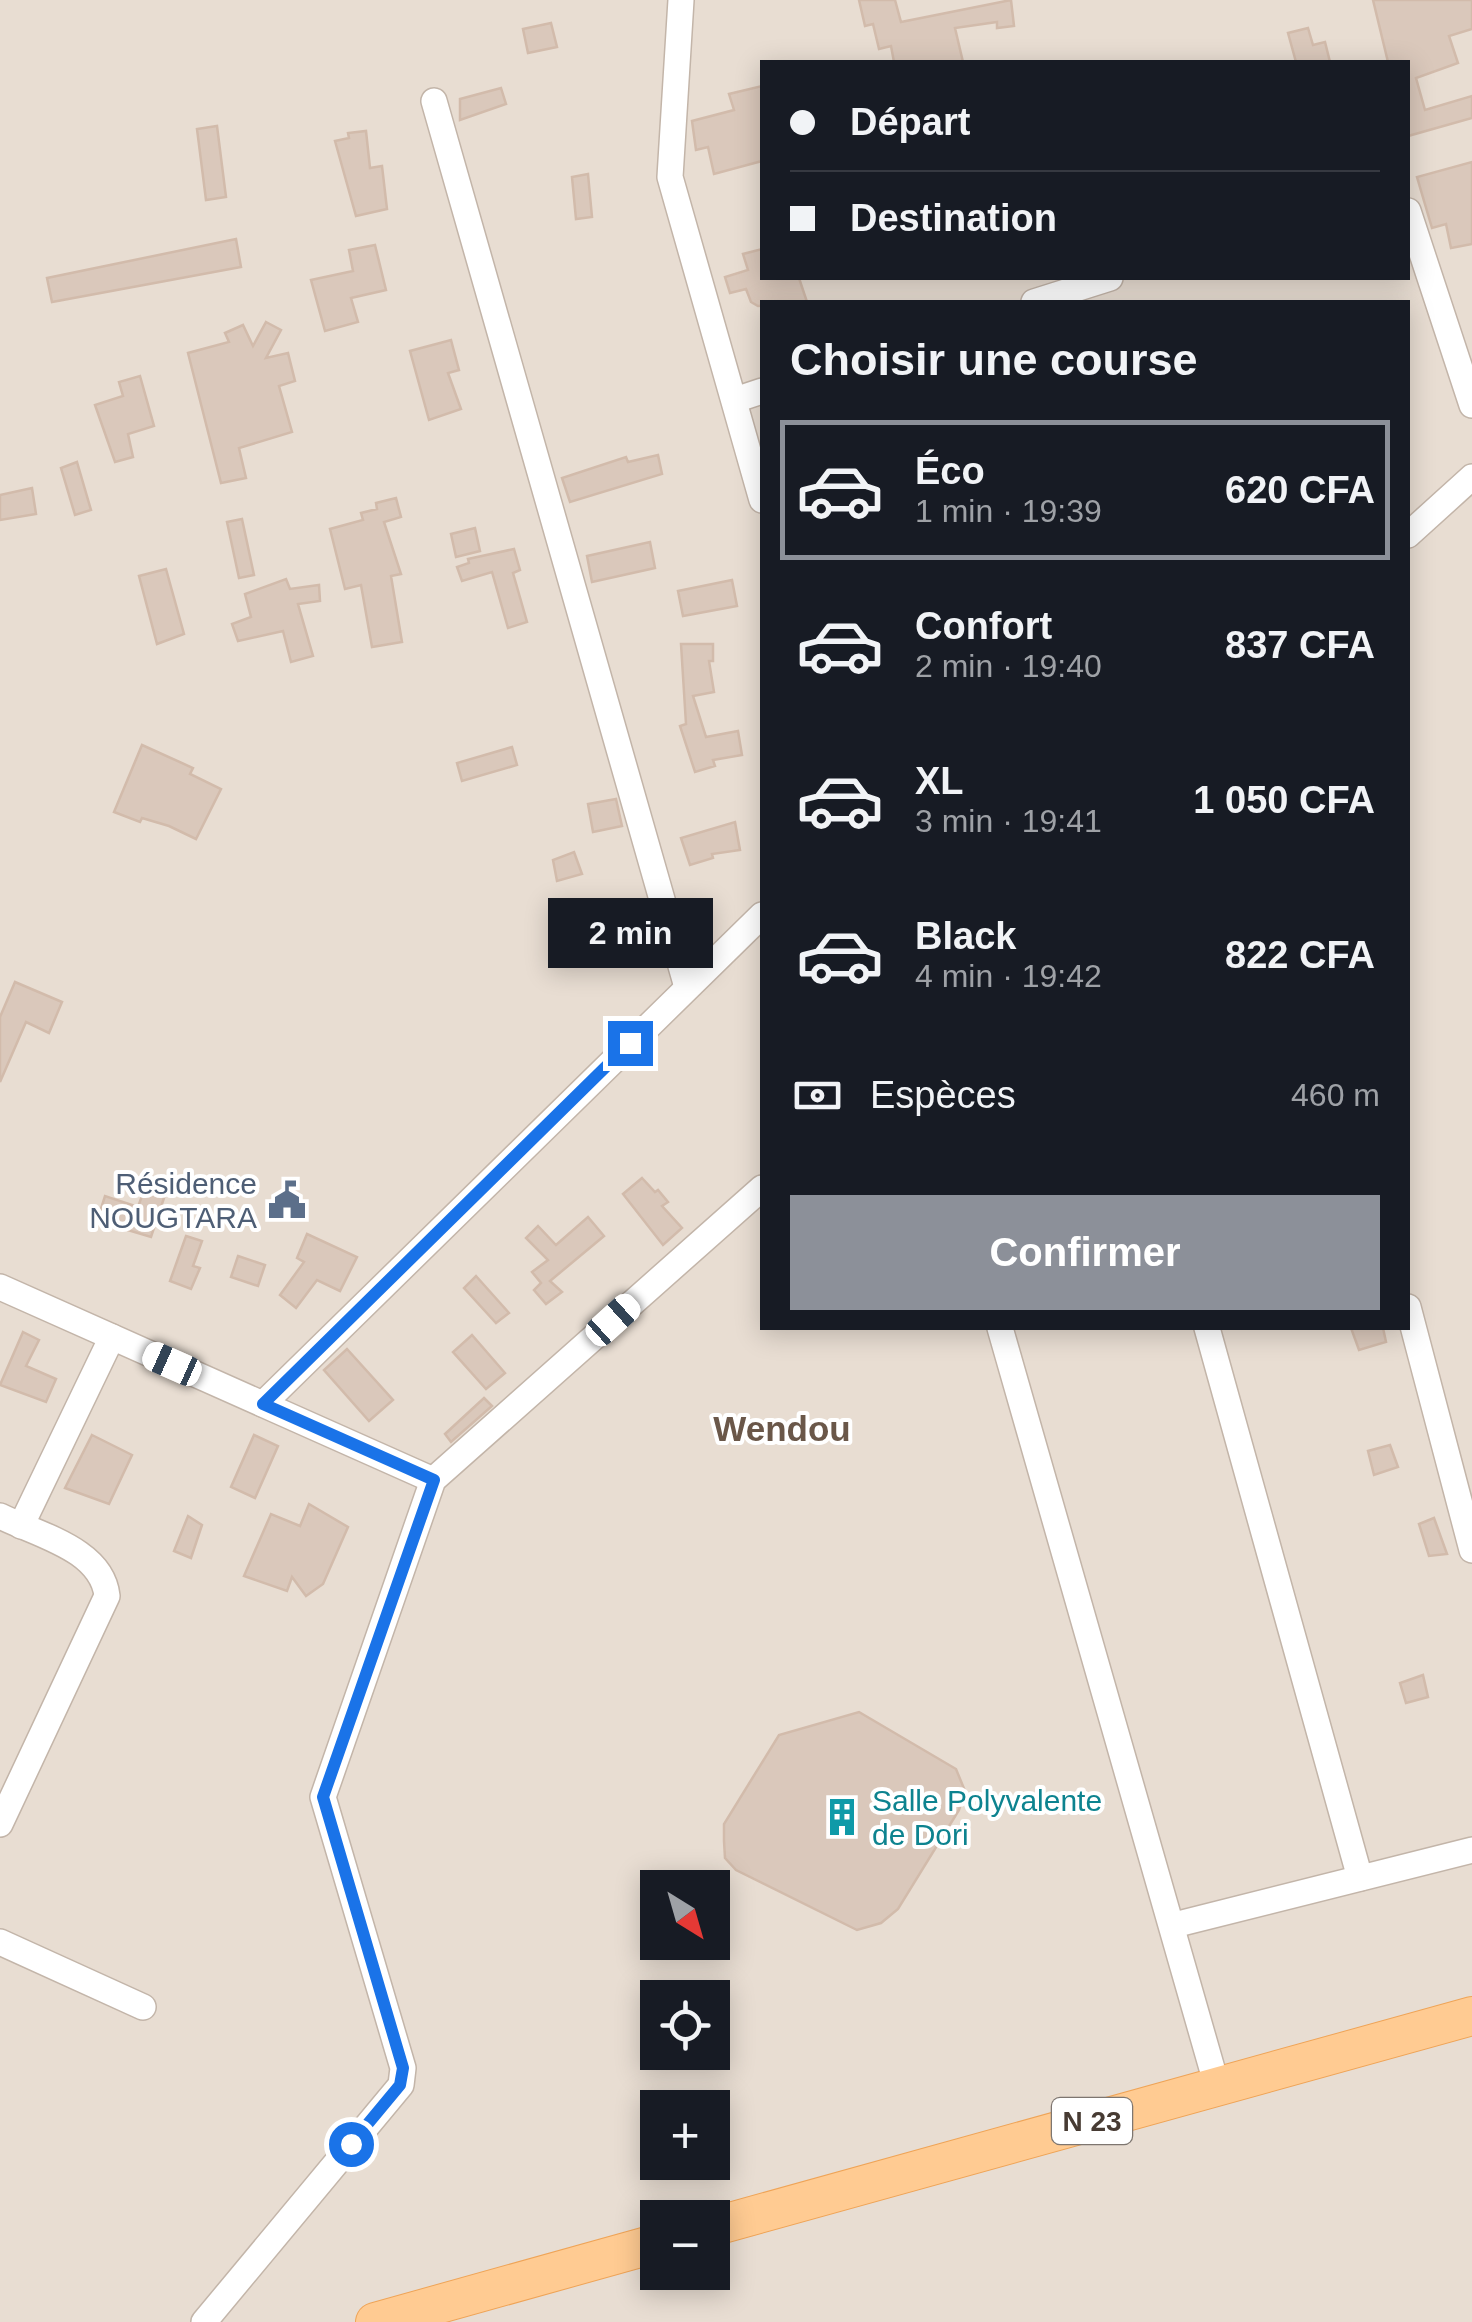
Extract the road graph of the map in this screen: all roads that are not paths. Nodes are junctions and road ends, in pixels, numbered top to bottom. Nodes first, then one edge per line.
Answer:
1 (682, 0) edge
2 (434, 100) dead end
3 (1410, 217) edge
4 (1104, 280) edge
5 (1040, 300) edge
6 (760, 392) edge
7 (735, 400) junction
8 (1472, 405) edge
9 (1472, 477) edge
10 (760, 493) edge
11 (1410, 533) edge
12 (760, 917) edge
13 (687, 988) junction
14 (760, 1190) edge
15 (0, 1287) edge
16 (1410, 1315) edge
17 (1001, 1330) edge
18 (1208, 1330) edge
19 (112, 1337) junction
20 (263, 1404) junction
21 (434, 1480) junction
22 (10, 1521) edge
23 (1472, 1550) edge
24 (0, 1824) edge
25 (1472, 1850) edge
26 (1360, 1878) junction
27 (1174, 1925) junction
28 (0, 1942) edge
29 (144, 2007) dead end
30 (1472, 2016) edge
31 (1218, 2086) junction
32 (730, 2222) edge
33 (640, 2248) edge
34 (204, 2322) edge
35 (375, 2322) edge

1 - 7 street
2 - 13 street
3 - 8 street
4 - 5 street
6 - 7 street
7 - 10 street
9 - 11 street
12 - 13 street
13 - 20 street
14 - 21 street
15 - 19 street
16 - 23 street
17 - 27 street
18 - 26 street
19 - 20 street
19 - 22 street
20 - 21 street
21 - 34 street
22 - 24 street
25 - 26 street
26 - 27 street
27 - 31 street
28 - 29 street
30 - 31 main road, N 23
31 - 32 main road, N 23
33 - 35 main road

